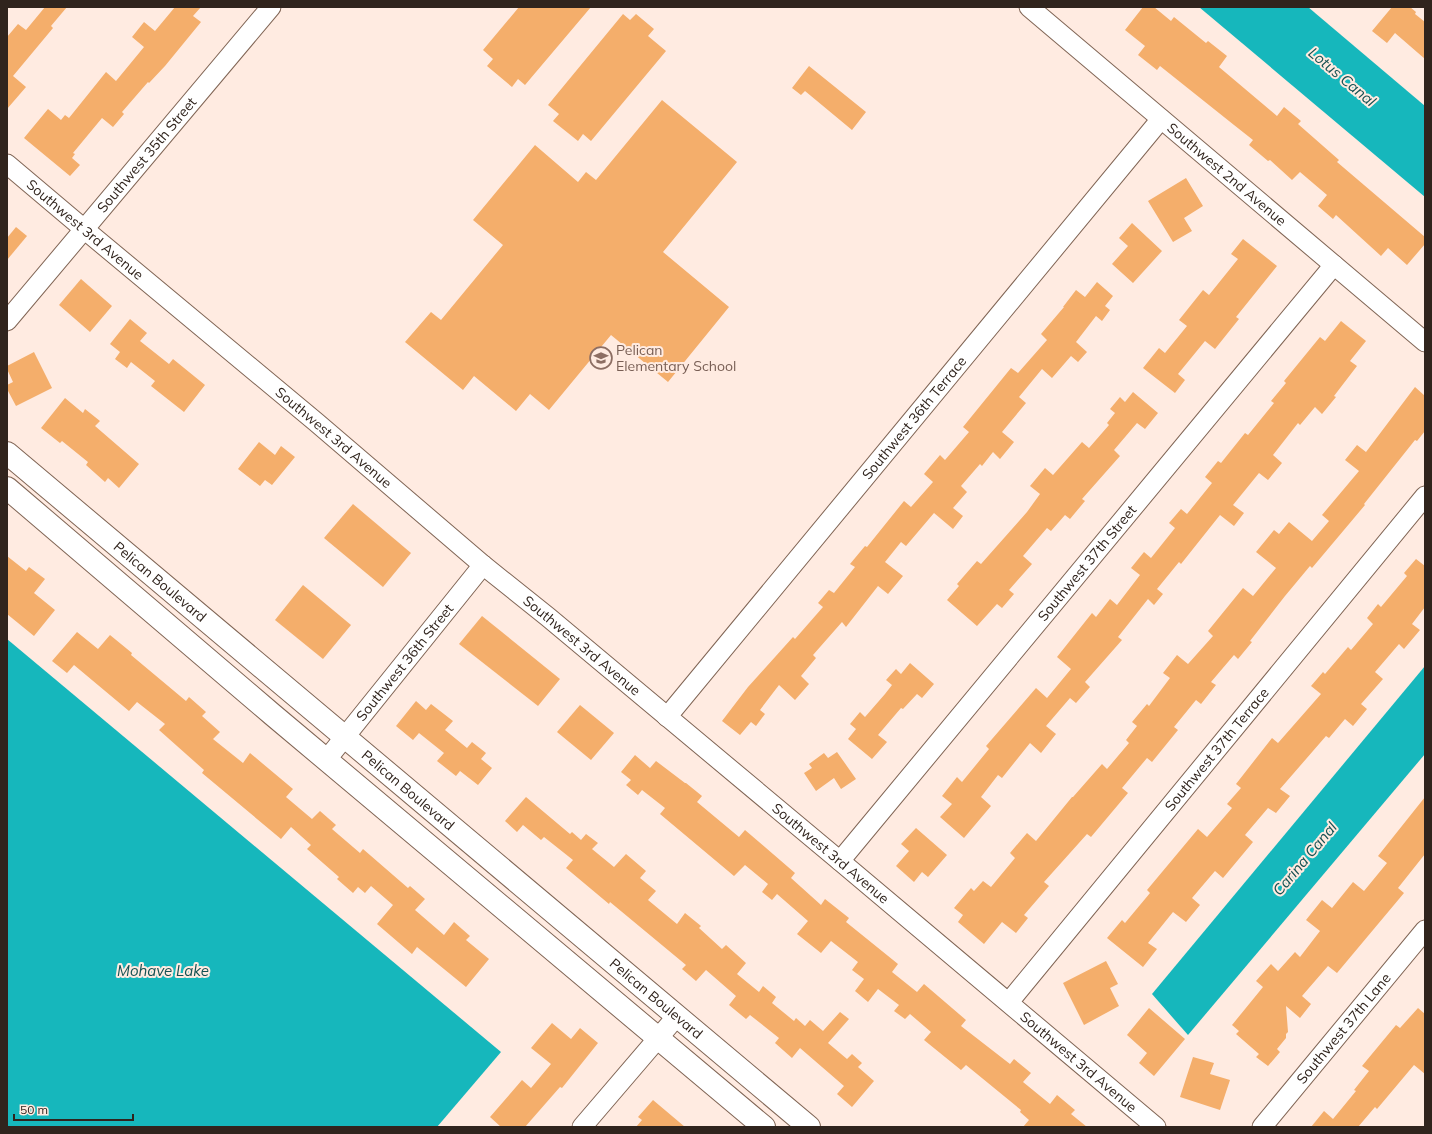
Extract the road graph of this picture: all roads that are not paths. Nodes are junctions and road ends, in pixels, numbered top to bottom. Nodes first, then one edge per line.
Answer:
1 (271, 7) edge
2 (1029, 7) edge
3 (1161, 119) junction
4 (7, 164) edge
5 (84, 229) junction
6 (1334, 265) junction
7 (7, 321) edge
8 (1425, 342) edge
9 (7, 453) edge
10 (7, 488) edge
11 (1425, 496) edge
12 (483, 565) junction
13 (667, 717) junction
14 (345, 736) junction
15 (327, 759) junction
16 (840, 860) junction
17 (1425, 930) edge
18 (1009, 1002) junction
19 (677, 1016) junction
20 (658, 1038) junction
21 (582, 1127) edge
22 (764, 1127) edge
23 (809, 1127) edge
24 (1156, 1127) edge
25 (1262, 1127) edge

1 - 5 street, Southwest 35th Street
2 - 3 street, Southwest 2nd Avenue
3 - 6 street, Southwest 2nd Avenue
3 - 13 street, Southwest 36th Terrace
4 - 5 street, Southwest 3rd Avenue
5 - 7 street, Southwest 35th Street
5 - 12 street, Southwest 3rd Avenue
6 - 8 street, Southwest 2nd Avenue
6 - 16 street, Southwest 37th Street
9 - 14 street, Pelican Boulevard
10 - 15 street, Pelican Boulevard
11 - 18 street, Southwest 37th Terrace
12 - 13 street, Southwest 3rd Avenue
12 - 14 street, Southwest 36th Street
13 - 16 street, Southwest 3rd Avenue
14 - 15 street, Southwest 36th Street
14 - 19 street, Pelican Boulevard
15 - 20 street, Pelican Boulevard
16 - 18 street, Southwest 3rd Avenue
17 - 25 street, Southwest 37th Lane
18 - 24 street, Southwest 3rd Avenue
19 - 20 street
19 - 23 street, Pelican Boulevard
20 - 21 street
20 - 22 street, Pelican Boulevard

